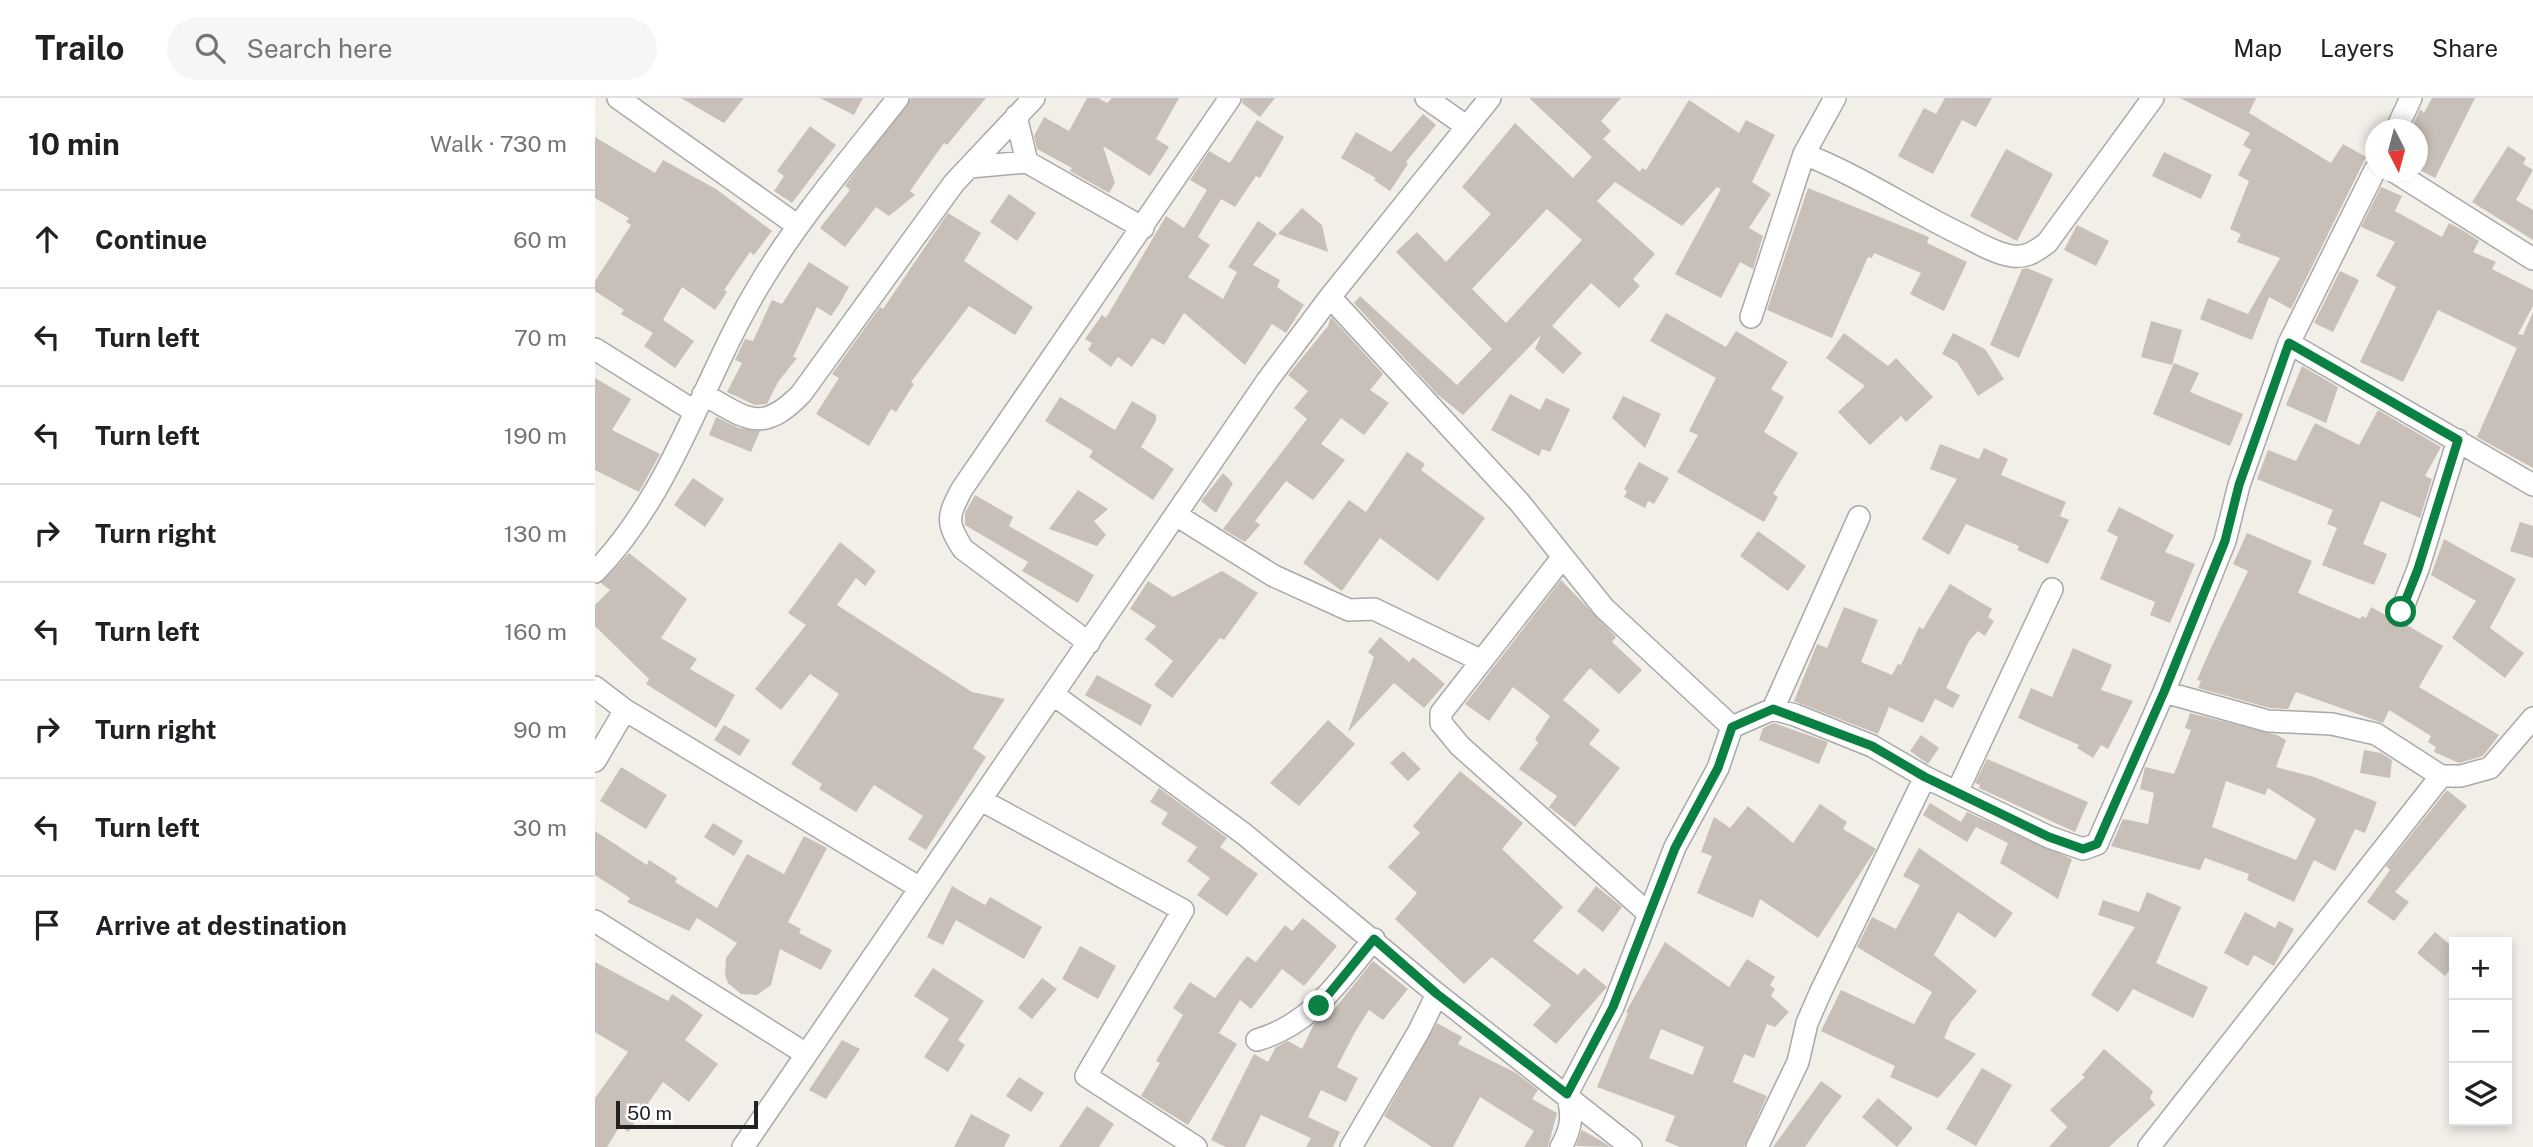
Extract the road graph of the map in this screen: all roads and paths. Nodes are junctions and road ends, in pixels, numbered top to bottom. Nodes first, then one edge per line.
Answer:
1 (618, 98) edge
2 (898, 98) edge
3 (1034, 98) edge
4 (1230, 98) edge
5 (1426, 98) edge
6 (1490, 98) edge
7 (1835, 98) edge
8 (2153, 98) edge
9 (2411, 98) edge
10 (1016, 116) junction
11 (2401, 119) edge
12 (1466, 126) junction
13 (1804, 153) junction
14 (1027, 162) junction
15 (969, 167) junction
16 (2369, 182) edge
17 (2411, 182) edge
18 (798, 226) junction
19 (1143, 228) junction
20 (2533, 259) edge
21 (1330, 296) junction
22 (1751, 317) dead end
23 (2289, 343) junction
24 (595, 349) edge
25 (699, 402) junction
26 (2458, 440) junction
27 (2533, 485) edge
28 (1176, 515) junction
29 (1859, 517) dead end
30 (1562, 558) junction
31 (595, 572) edge
32 (2052, 589) dead end
33 (2401, 612) dead end
34 (1089, 643) junction
35 (1482, 661) junction
36 (595, 687) edge
37 (2164, 692) junction
38 (1054, 695) junction
39 (1773, 709) junction
40 (625, 710) junction
41 (2533, 718) edge
42 (1732, 727) junction
43 (595, 761) edge
44 (2441, 776) junction
45 (1925, 777) junction
46 (1957, 792) junction
47 (981, 800) junction
48 (921, 888) junction
49 (1649, 915) junction
50 (595, 920) edge
51 (1374, 939) junction
52 (1437, 994) junction
53 (1257, 1040) dead end
54 (806, 1054) junction
55 (1567, 1094) junction
56 (743, 1147) edge
57 (1196, 1147) edge
58 (1352, 1147) edge
59 (1561, 1147) edge
60 (1631, 1147) edge
61 (1757, 1147) edge
62 (2149, 1147) edge

1 - 18 street
2 - 18 street
3 - 10 street
4 - 19 street
5 - 12 street
6 - 12 street
7 - 13 street
8 - 13 street
9 - 11 street
10 - 14 street
10 - 15 street
12 - 21 street
13 - 22 street
14 - 15 street
14 - 19 street
15 - 25 street
16 - 23 street
17 - 20 street
18 - 25 street
19 - 34 street
21 - 28 street
21 - 30 street
23 - 26 street
23 - 37 street
24 - 25 street
25 - 31 street
26 - 27 street
26 - 33 street
28 - 34 street
28 - 35 street
29 - 39 street
30 - 35 street
30 - 42 street
32 - 46 street
34 - 38 street
35 - 49 street
36 - 40 street
37 - 44 street
37 - 46 street
38 - 47 street
38 - 51 street
39 - 42 street
39 - 45 street
40 - 43 street
40 - 48 street
41 - 44 street
42 - 49 street
44 - 62 street
45 - 46 street
45 - 61 street
47 - 48 street
47 - 57 street
48 - 54 street
49 - 55 street
50 - 54 street
51 - 52 street
51 - 53 street
52 - 55 street
52 - 58 street
54 - 56 street
55 - 59 street
55 - 60 street

